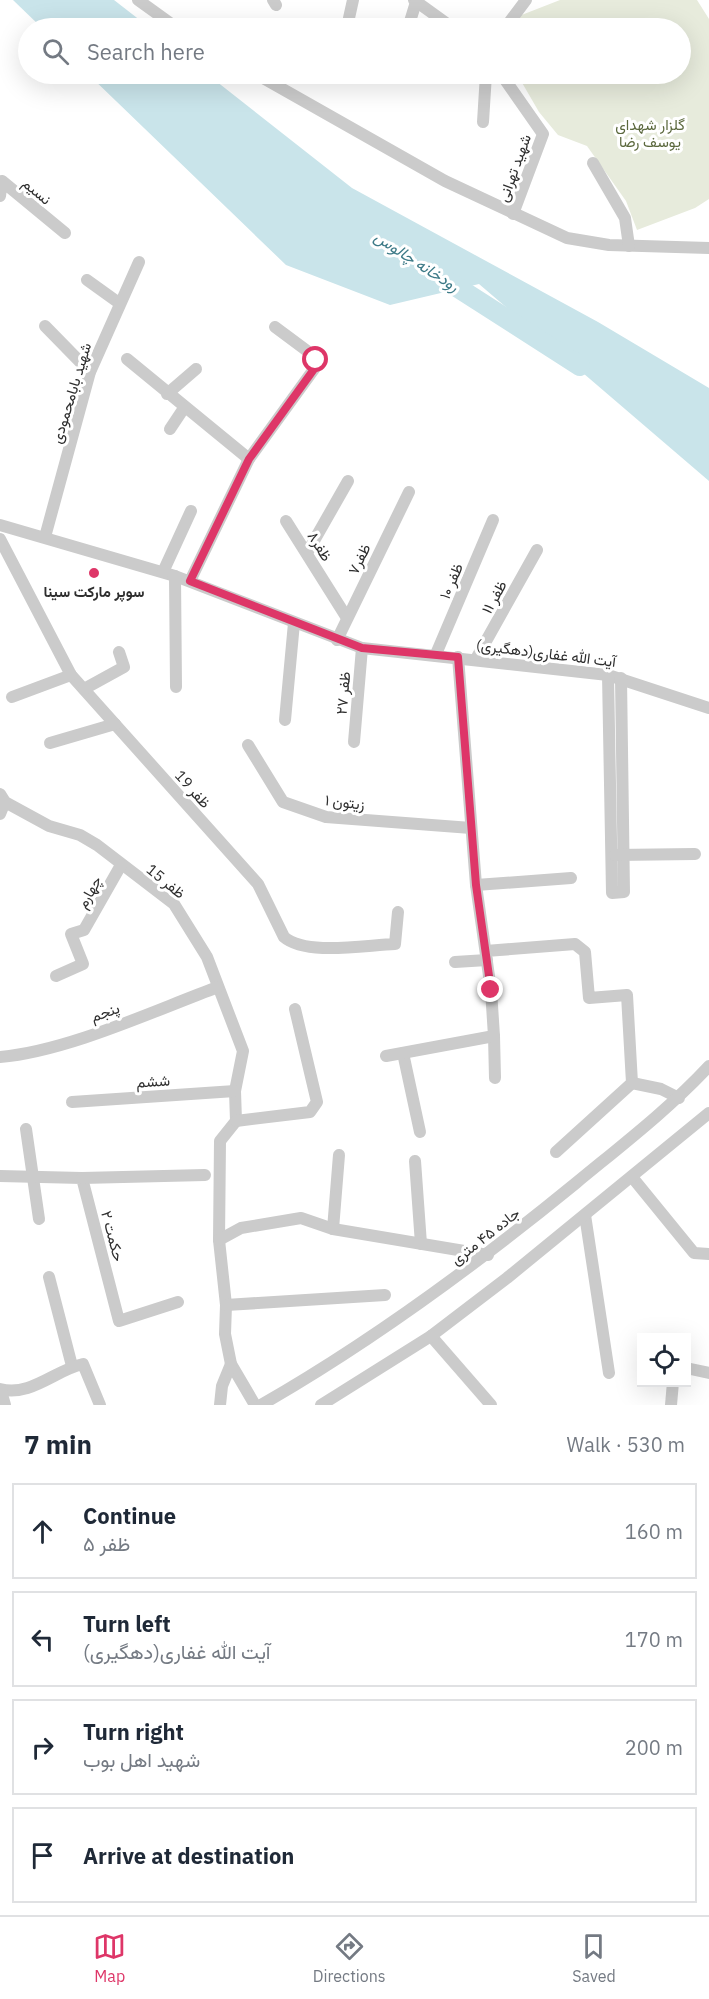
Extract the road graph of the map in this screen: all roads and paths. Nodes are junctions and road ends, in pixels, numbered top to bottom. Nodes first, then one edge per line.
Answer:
1 (138, 0) edge
2 (353, 0) edge
3 (526, 0) edge
4 (415, 1) edge
5 (163, 18) edge
6 (350, 18) dead end
7 (411, 18) edge
8 (439, 18) edge
9 (512, 18) edge
10 (274, 84) edge
11 (485, 84) edge
12 (508, 84) edge
13 (483, 122) dead end
14 (593, 163) dead end
15 (0, 196) edge
16 (513, 214) junction
17 (65, 233) dead end
18 (709, 239) edge
19 (629, 246) junction
20 (685, 247) junction
21 (709, 249) edge
22 (139, 262) dead end
23 (87, 280) dead end
24 (119, 303) junction
25 (45, 326) dead end
26 (275, 327) dead end
27 (127, 359) dead end
28 (196, 369) dead end
29 (90, 372) junction
30 (167, 394) junction
31 (184, 408) junction
32 (170, 429) dead end
33 (249, 459) junction
34 (348, 481) dead end
35 (409, 492) dead end
36 (191, 511) dead end
37 (493, 520) dead end
38 (286, 521) dead end
39 (0, 525) edge
40 (45, 537) junction
41 (0, 539) edge
42 (537, 550) dead end
43 (307, 553) junction
44 (169, 574) junction
45 (190, 581) junction
46 (347, 618) junction
47 (294, 623) junction
48 (338, 640) junction
49 (362, 648) junction
50 (119, 652) dead end
51 (436, 654) junction
52 (458, 657) junction
53 (476, 659) junction
54 (71, 675) junction
55 (614, 676) junction
56 (176, 687) dead end
57 (84, 689) junction
58 (12, 697) dead end
59 (709, 708) edge
60 (285, 720) dead end
61 (115, 724) junction
62 (354, 742) dead end
63 (50, 743) dead end
64 (248, 745) dead end
65 (2, 798) edge
66 (0, 814) edge
67 (471, 828) junction
68 (695, 854) dead end
69 (121, 865) junction
70 (571, 878) dead end
71 (476, 885) junction
72 (398, 912) dead end
73 (487, 956) junction
74 (455, 962) dead end
75 (56, 976) dead end
76 (218, 987) junction
77 (295, 1009) dead end
78 (494, 1036) junction
79 (403, 1053) junction
80 (386, 1056) dead end
81 (0, 1057) edge
82 (709, 1066) edge
83 (495, 1078) dead end
84 (632, 1083) junction
85 (235, 1091) junction
86 (679, 1098) junction
87 (72, 1102) dead end
88 (708, 1116) edge
89 (236, 1120) junction
90 (26, 1129) dead end
91 (420, 1132) dead end
92 (556, 1152) dead end
93 (339, 1155) dead end
94 (415, 1161) dead end
95 (205, 1175) dead end
96 (0, 1176) edge
97 (632, 1177) junction
98 (32, 1178) junction
99 (82, 1179) junction
100 (585, 1215) junction
101 (39, 1219) dead end
102 (333, 1229) junction
103 (219, 1240) junction
104 (421, 1244) junction
105 (709, 1254) edge
106 (488, 1255) junction
107 (49, 1277) dead end
108 (385, 1295) dead end
109 (178, 1302) dead end
110 (226, 1305) junction
111 (431, 1336) junction
112 (231, 1364) junction
113 (72, 1366) junction
114 (691, 1369) edge
115 (609, 1373) dead end
116 (709, 1373) edge
117 (672, 1387) edge
118 (1, 1390) edge
119 (5, 1405) edge
120 (100, 1405) edge
121 (220, 1405) edge
122 (255, 1405) edge
123 (261, 1405) edge
124 (321, 1405) edge
125 (491, 1405) edge
126 (671, 1405) edge

1 - 5 street
2 - 6 street
3 - 9 street
4 - 7 street
4 - 8 street
10 - 16 street
11 - 13 street
12 - 16 street, شهید تهرانی
14 - 19 street
15 - 17 street, نسیم
16 - 19 street
18 - 20 street
19 - 20 street
20 - 21 street
22 - 24 street, شهید بابامحمودی
23 - 24 street
24 - 29 street, شهید بابامحمودی
25 - 29 street
26 - 33 street
27 - 30 street
28 - 30 street
29 - 40 street, شهید بابامحمودی
30 - 31 street
31 - 32 street
31 - 33 street
33 - 45 street
34 - 43 street
35 - 46 street, ظفر۷
36 - 44 street
37 - 51 street, ظفر ۱۰
38 - 43 street, ظفر۸
39 - 40 street, آیت الله غفاری(دهگیری)
40 - 44 street, آیت الله غفاری(دهگیری)
41 - 54 street, ظفر 19
42 - 53 street, ظفر ۱۱
43 - 46 street, ظفر۸
44 - 45 street, آیت الله غفاری(دهگیری)
44 - 56 street
45 - 47 street, آیت الله غفاری(دهگیری)
46 - 48 street, ظفر۷
47 - 48 street, آیت الله غفاری(دهگیری)
47 - 60 street
48 - 49 street, آیت الله غفاری(دهگیری)
49 - 51 street, آیت الله غفاری(دهگیری)
49 - 62 street, ظفر ۲۷
50 - 57 street
51 - 52 street, آیت الله غفاری(دهگیری)
52 - 53 street, آیت الله غفاری(دهگیری)
52 - 67 street
53 - 55 street, آیت الله غفاری(دهگیری)
54 - 57 street, ظفر 19
54 - 58 street
55 - 59 street, آیت الله غفاری(دهگیری)
55 - 68 street
57 - 61 street, ظفر 19
61 - 63 street
61 - 72 street, ظفر 19
64 - 67 street, زیتون ۱
65 - 66 street
65 - 69 street, ظفر 15
67 - 71 street
69 - 75 street, چهارم
69 - 76 street, ظفر 15
70 - 71 street
71 - 73 street
73 - 74 street
73 - 78 street
73 - 84 street
76 - 81 street, پنجم
76 - 85 street, ظفر 15
77 - 89 street
78 - 79 street
78 - 83 street
79 - 80 street
79 - 91 street
82 - 86 street, جاده ۴۵ متری
84 - 86 street
84 - 92 street
85 - 87 street, ششم
85 - 89 street, ظفر 15
86 - 106 street, جاده ۴۵ متری
88 - 97 street
89 - 103 street
90 - 98 street
93 - 102 street
94 - 104 street
95 - 99 street
96 - 98 street
97 - 100 street
97 - 105 street
98 - 99 street
98 - 101 street
99 - 109 street, حکمت ۲
100 - 111 street
100 - 115 street
102 - 103 street
102 - 104 street
103 - 110 street
104 - 106 street
106 - 123 street, جاده ۴۵ متری
107 - 113 street
108 - 110 street
110 - 112 street
111 - 124 street
111 - 125 street
112 - 121 street
112 - 122 street
113 - 118 street
113 - 120 street
114 - 116 street
117 - 126 street
118 - 119 street

